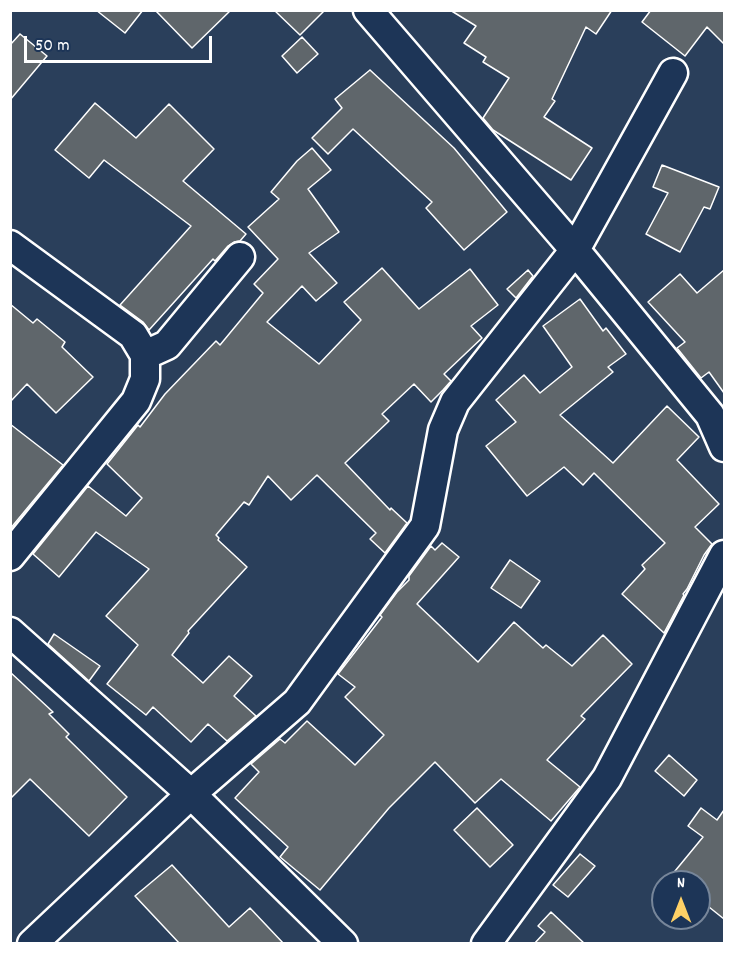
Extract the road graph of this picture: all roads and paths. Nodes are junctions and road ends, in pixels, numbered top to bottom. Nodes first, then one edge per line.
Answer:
1 (368, 10) edge
2 (673, 73) dead end
3 (10, 245) edge
4 (575, 250) junction
5 (240, 257) dead end
6 (145, 355) junction
7 (724, 447) edge
8 (724, 555) edge
9 (10, 556) edge
10 (10, 632) edge
11 (191, 794) junction
12 (32, 944) edge
13 (343, 944) edge
14 (486, 944) edge

1 - 4 street
2 - 4 street
3 - 6 street
4 - 7 street
4 - 11 street
5 - 6 street
6 - 9 street
8 - 14 street
10 - 11 street
11 - 12 street
11 - 13 street

